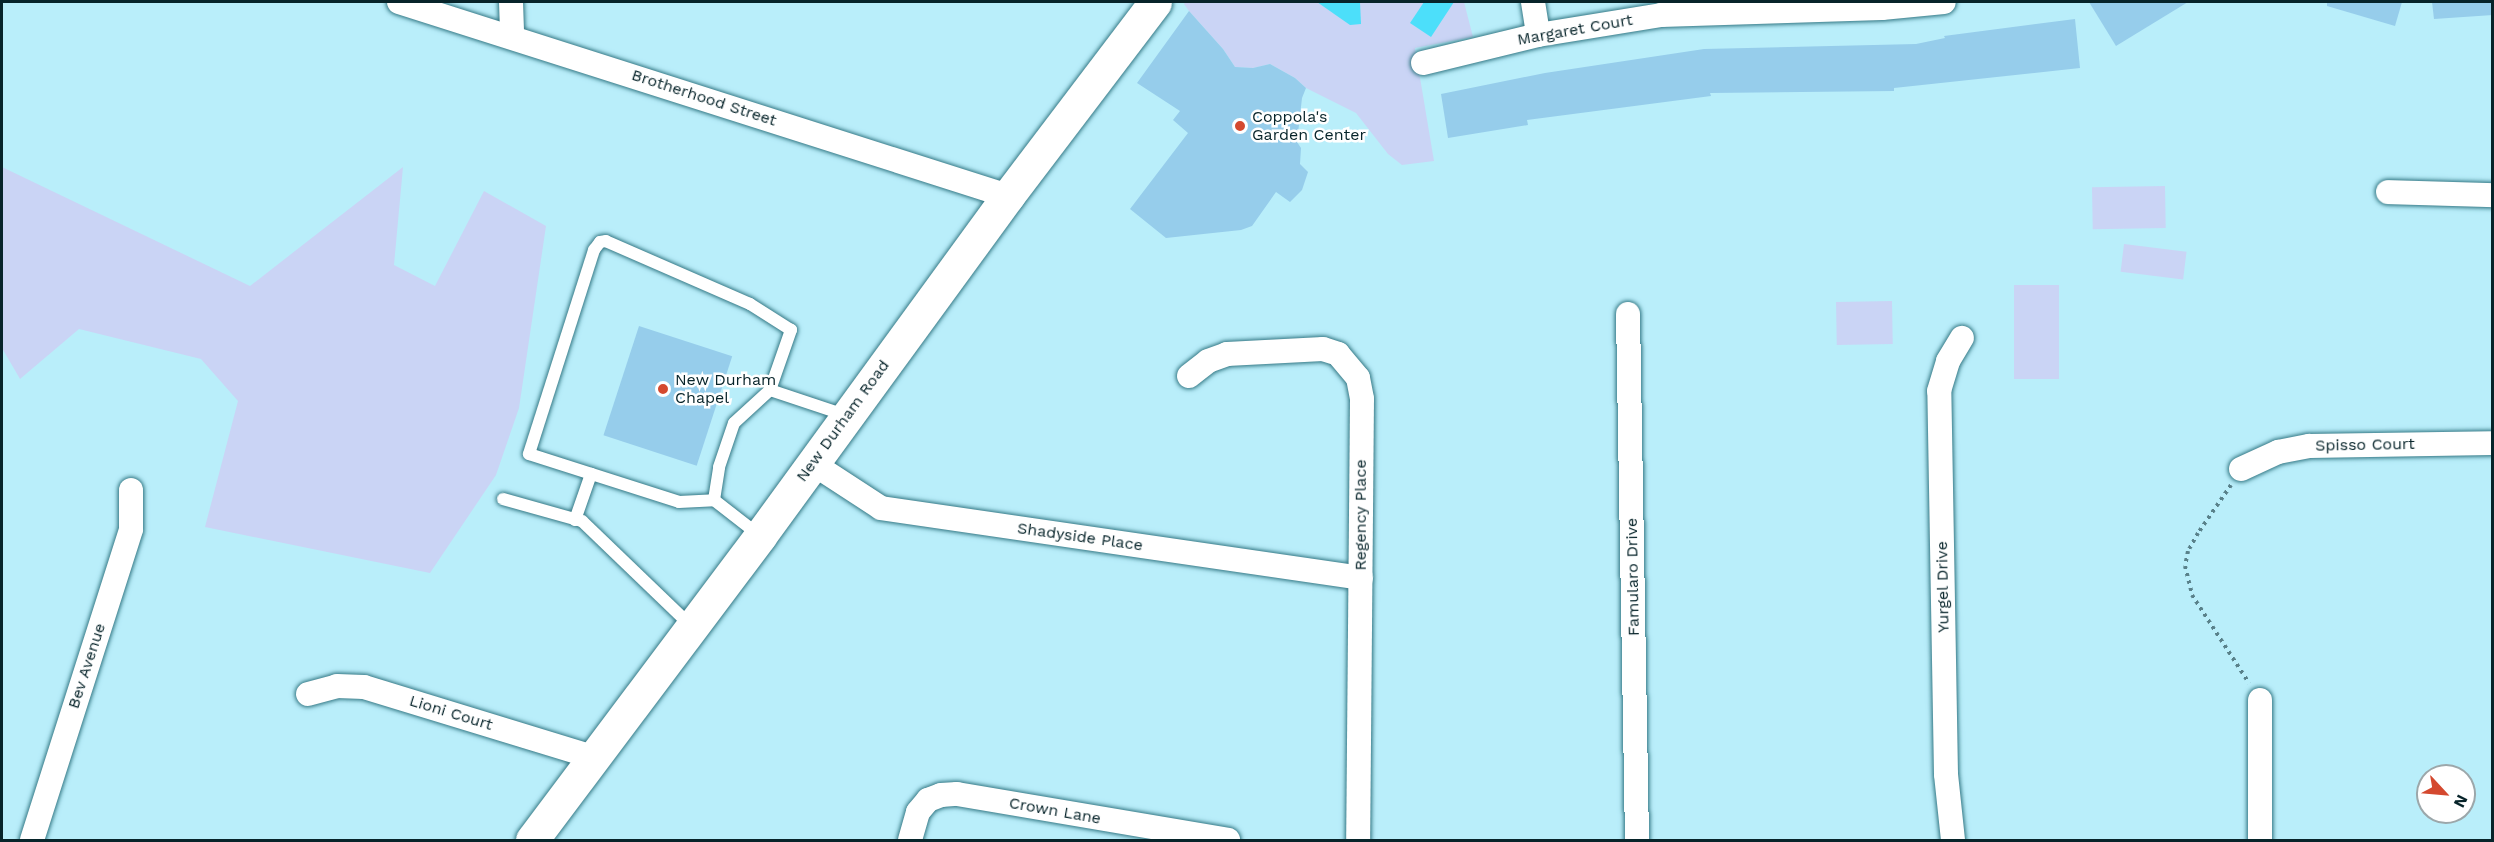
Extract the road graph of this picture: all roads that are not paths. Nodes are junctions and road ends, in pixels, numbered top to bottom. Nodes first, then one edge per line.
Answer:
1 (399, 2) edge
2 (511, 2) edge
3 (1155, 2) edge
4 (1533, 2) edge
5 (1944, 2) edge
6 (1538, 35) junction
7 (512, 36) junction
8 (1423, 63) dead end
9 (2388, 192) dead end
10 (2493, 195) edge
11 (1008, 196) junction
12 (1628, 314) dead end
13 (1962, 338) dead end
14 (1189, 376) dead end
15 (770, 390) junction
16 (847, 416) junction
17 (2493, 444) edge
18 (812, 463) junction
19 (2241, 469) road end
20 (591, 474) junction
21 (131, 490) dead end
22 (503, 499) dead end
23 (714, 500) junction
24 (575, 520) junction
25 (760, 536) junction
26 (1361, 578) junction
27 (691, 626) junction
28 (308, 694) dead end
29 (2260, 700) road end
30 (593, 757) junction
31 (32, 840) edge
32 (532, 840) edge
33 (910, 840) edge
34 (1228, 840) edge
35 (1358, 840) edge
36 (1637, 840) edge
37 (1953, 840) edge
38 (2260, 840) edge

1 - 7 street, Brotherhood Street
2 - 7 street
3 - 11 main road, New Durham Road
4 - 6 street
5 - 6 street, Margaret Court
6 - 8 street, Margaret Court
7 - 11 street, Brotherhood Street
9 - 10 street
11 - 16 main road, New Durham Road
12 - 36 street, Famularo Drive
13 - 37 street, Yurgel Drive
14 - 26 street, Regency Place
15 - 16 lane
15 - 20 lane
15 - 23 lane
16 - 18 main road, New Durham Road
17 - 19 street, Spisso Court
18 - 25 main road, New Durham Road
18 - 26 street, Shadyside Place
20 - 23 lane
20 - 24 lane
21 - 31 street, Bev Avenue
22 - 24 lane
23 - 25 lane
24 - 27 lane
25 - 27 main road, New Durham Road
26 - 35 street, Regency Place
27 - 30 main road, New Durham Road
28 - 30 street, Lioni Court
29 - 38 street
30 - 32 main road, New Durham Road
33 - 34 street, Crown Lane

